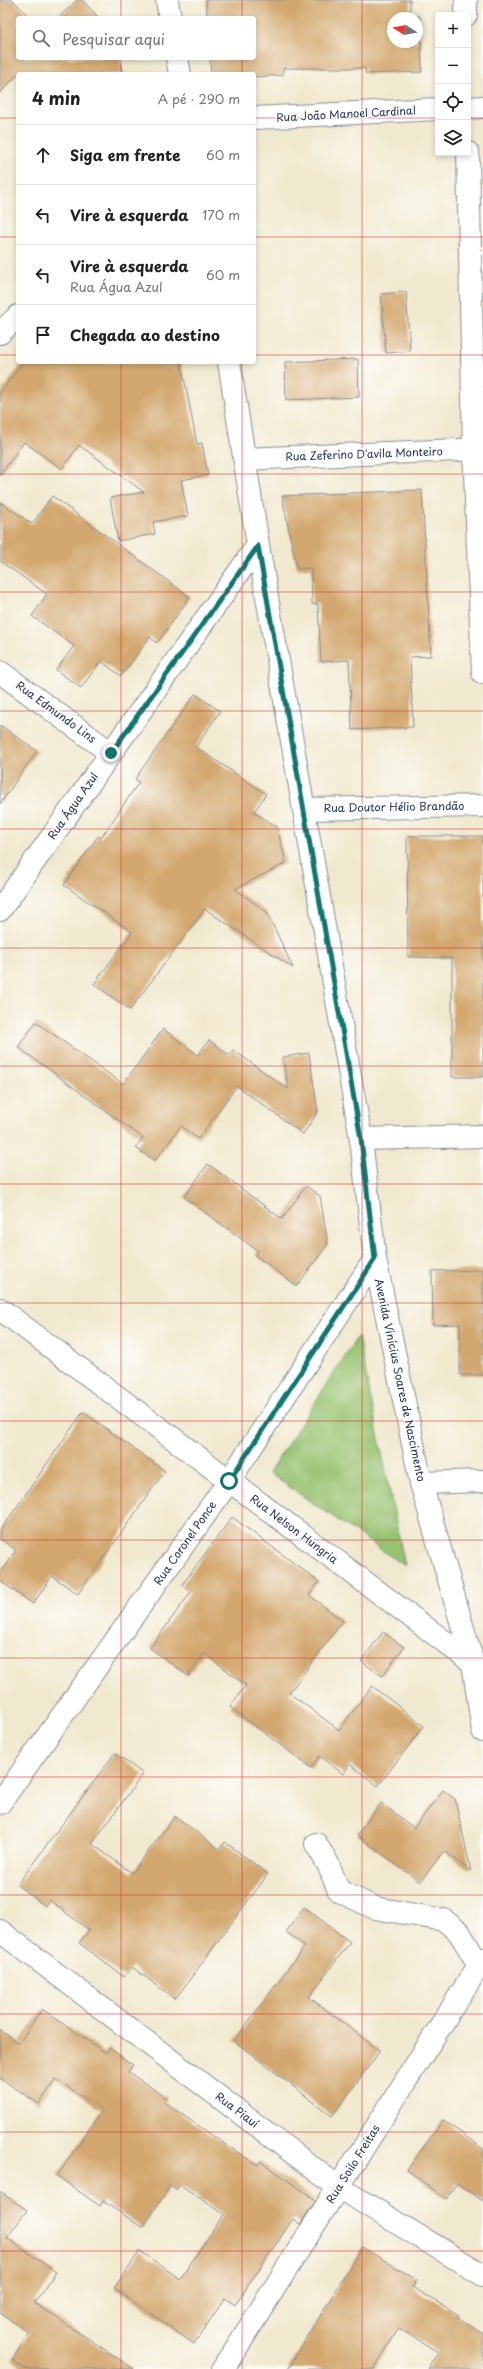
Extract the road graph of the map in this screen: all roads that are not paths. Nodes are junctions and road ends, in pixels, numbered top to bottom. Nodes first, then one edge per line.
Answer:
1 (167, 0) edge
2 (466, 0) edge
3 (466, 12) edge
4 (170, 16) edge
5 (177, 60) edge
6 (180, 72) edge
7 (483, 107) edge
8 (471, 108) edge
9 (435, 109) edge
10 (256, 118) edge
11 (468, 156) edge
12 (16, 318) edge
13 (0, 333) edge
14 (229, 364) edge
15 (478, 449) edge
16 (245, 459) junction
17 (258, 546) junction
18 (0, 672) edge
19 (483, 673) edge
20 (111, 753) junction
21 (483, 806) edge
22 (305, 809) junction
23 (0, 910) edge
24 (483, 1136) edge
25 (361, 1139) junction
26 (375, 1259) junction
27 (0, 1310) edge
28 (229, 1481) junction
29 (483, 1481) edge
30 (421, 1483) junction
31 (473, 1663) junction
32 (483, 1731) edge
33 (0, 1803) edge
34 (316, 1844) dead end
35 (0, 1931) edge
36 (481, 1962) edge
37 (338, 2187) junction
38 (483, 2275) edge
39 (224, 2369) edge

1 - 4 street
2 - 3 street
5 - 6 street
7 - 8 street
9 - 10 street, Rua João Manoel Cardinal
11 - 15 street
12 - 13 street
14 - 16 street, Avenida Vinícius Soares de Nascimento
15 - 16 street, Rua Zeferino D'avila Monteiro
15 - 19 street
16 - 17 street, Avenida Vinícius Soares de Nascimento
17 - 20 street, Rua Água Azul
17 - 22 street, Avenida Vinícius Soares de Nascimento
18 - 20 street, Rua Edmundo Lins
20 - 23 street, Rua Água Azul
21 - 22 street, Rua Doutor Hélio Brandão
22 - 25 street, Avenida Vinícius Soares de Nascimento
24 - 25 street
25 - 26 street, Avenida Vinícius Soares de Nascimento
26 - 28 street, Rua Coronel Ponce
26 - 30 street, Avenida Vinícius Soares de Nascimento
27 - 28 street, Rua Nelson Hungria
28 - 31 street, Rua Nelson Hungria
28 - 33 street, Rua Coronel Ponce
29 - 30 street
30 - 31 street, Avenida Vinícius Soares de Nascimento
31 - 32 street, Avenida Vinícius Soares de Nascimento
34 - 36 street
35 - 37 street, Rua Piauí
36 - 37 street, Rua Soilo Freitas
37 - 38 street, Rua Piauí
37 - 39 street, Rua Soilo Freitas

